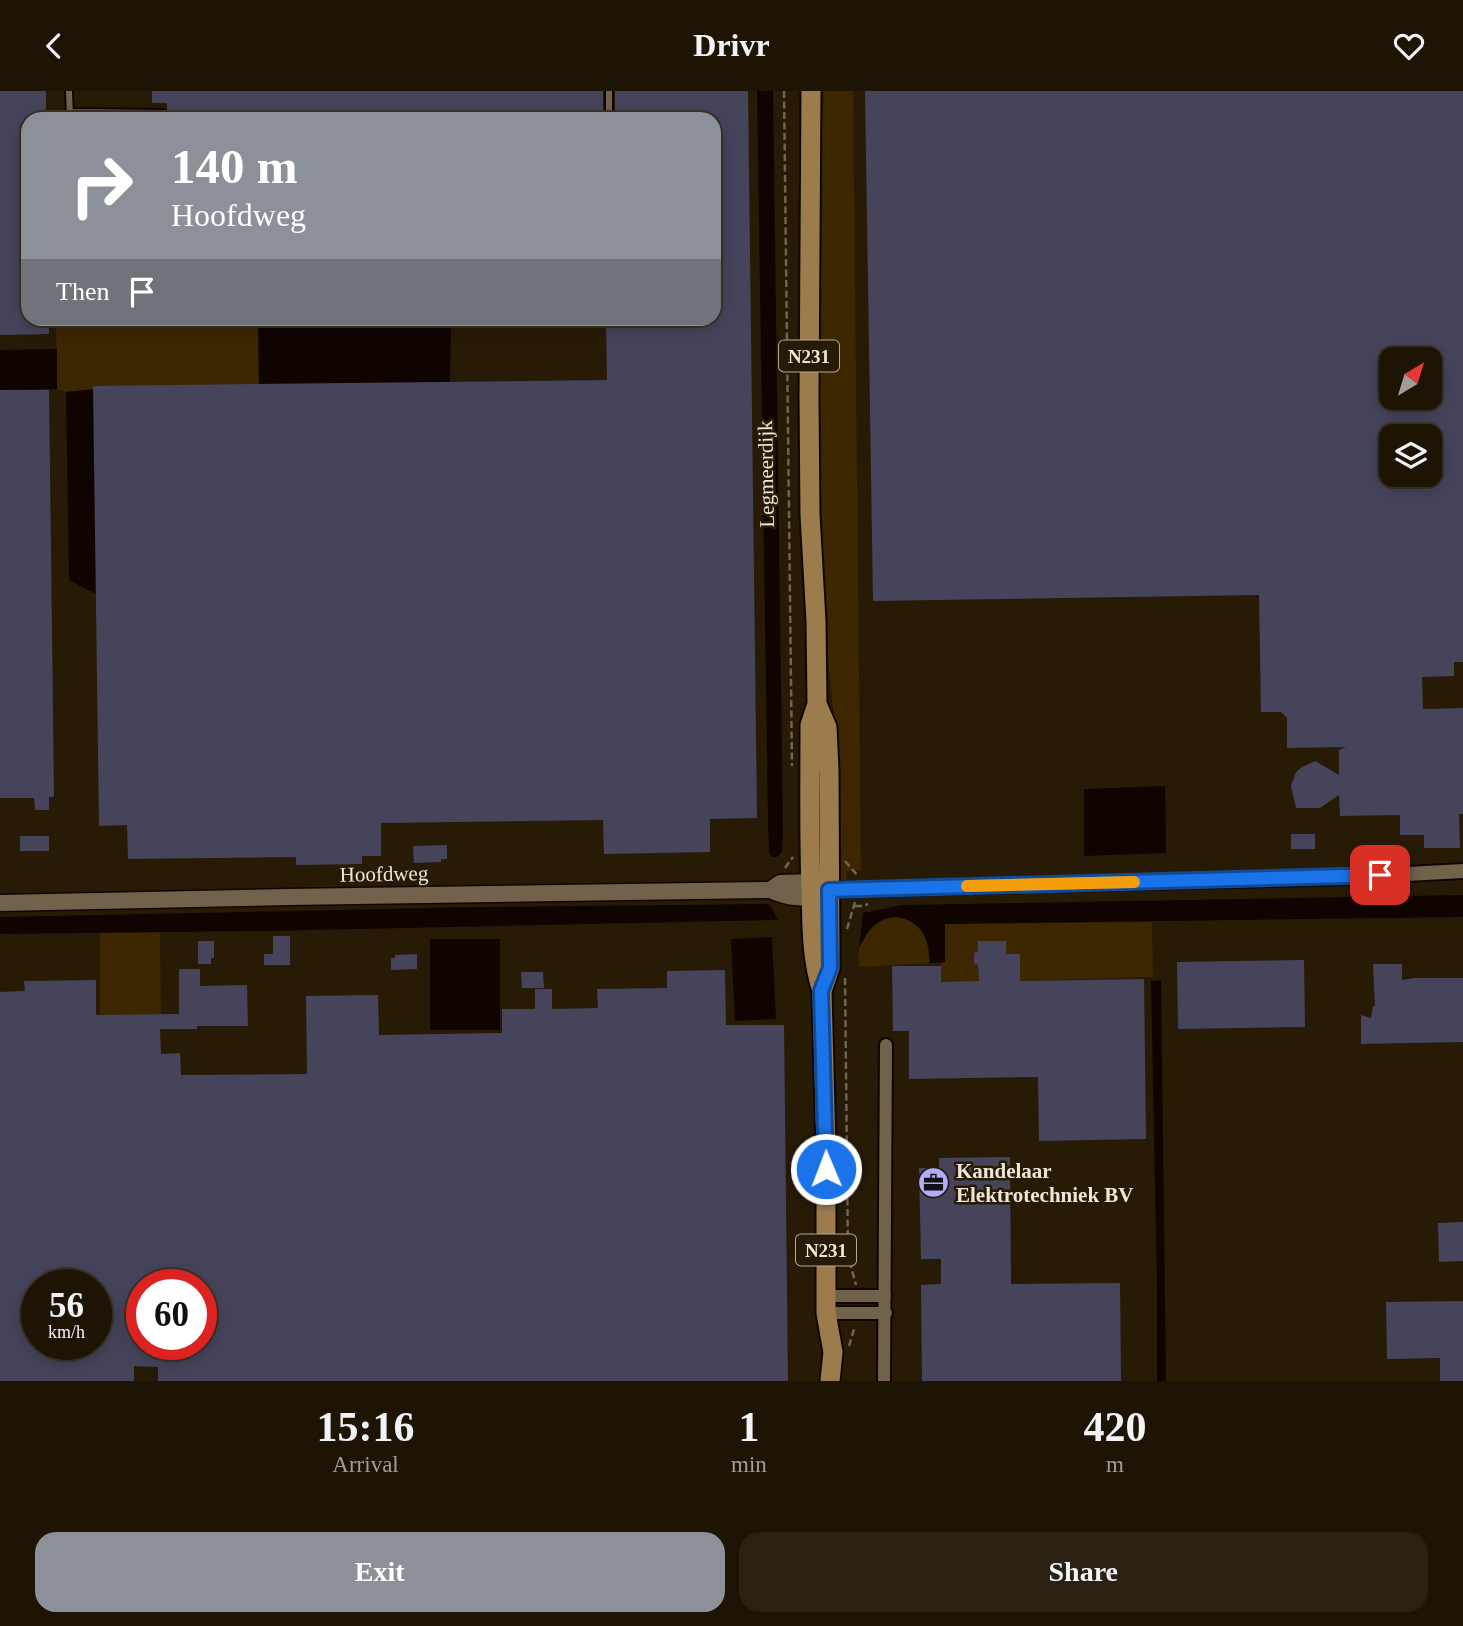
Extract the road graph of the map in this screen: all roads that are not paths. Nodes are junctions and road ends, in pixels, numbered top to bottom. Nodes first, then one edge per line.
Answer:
1 (69, 91) edge
2 (609, 91) edge
3 (811, 91) edge
4 (70, 112) edge
5 (609, 112) edge
6 (1463, 871) edge
7 (817, 890) junction
8 (0, 903) edge
9 (886, 1045) dead end
10 (886, 1296) junction
11 (826, 1304) junction
12 (886, 1313) junction
13 (818, 1381) edge
14 (830, 1381) edge
15 (884, 1381) edge

1 - 4 lane
2 - 5 lane
3 - 7 main road, Legmeerdijk / N231
6 - 7 street, Hoofdweg
7 - 8 main road, Hoofdweg
7 - 11 main road, N231
9 - 10 street
10 - 11 street
10 - 12 street
11 - 12 street
11 - 13 main road, N231
11 - 14 main road, N231
12 - 15 street

